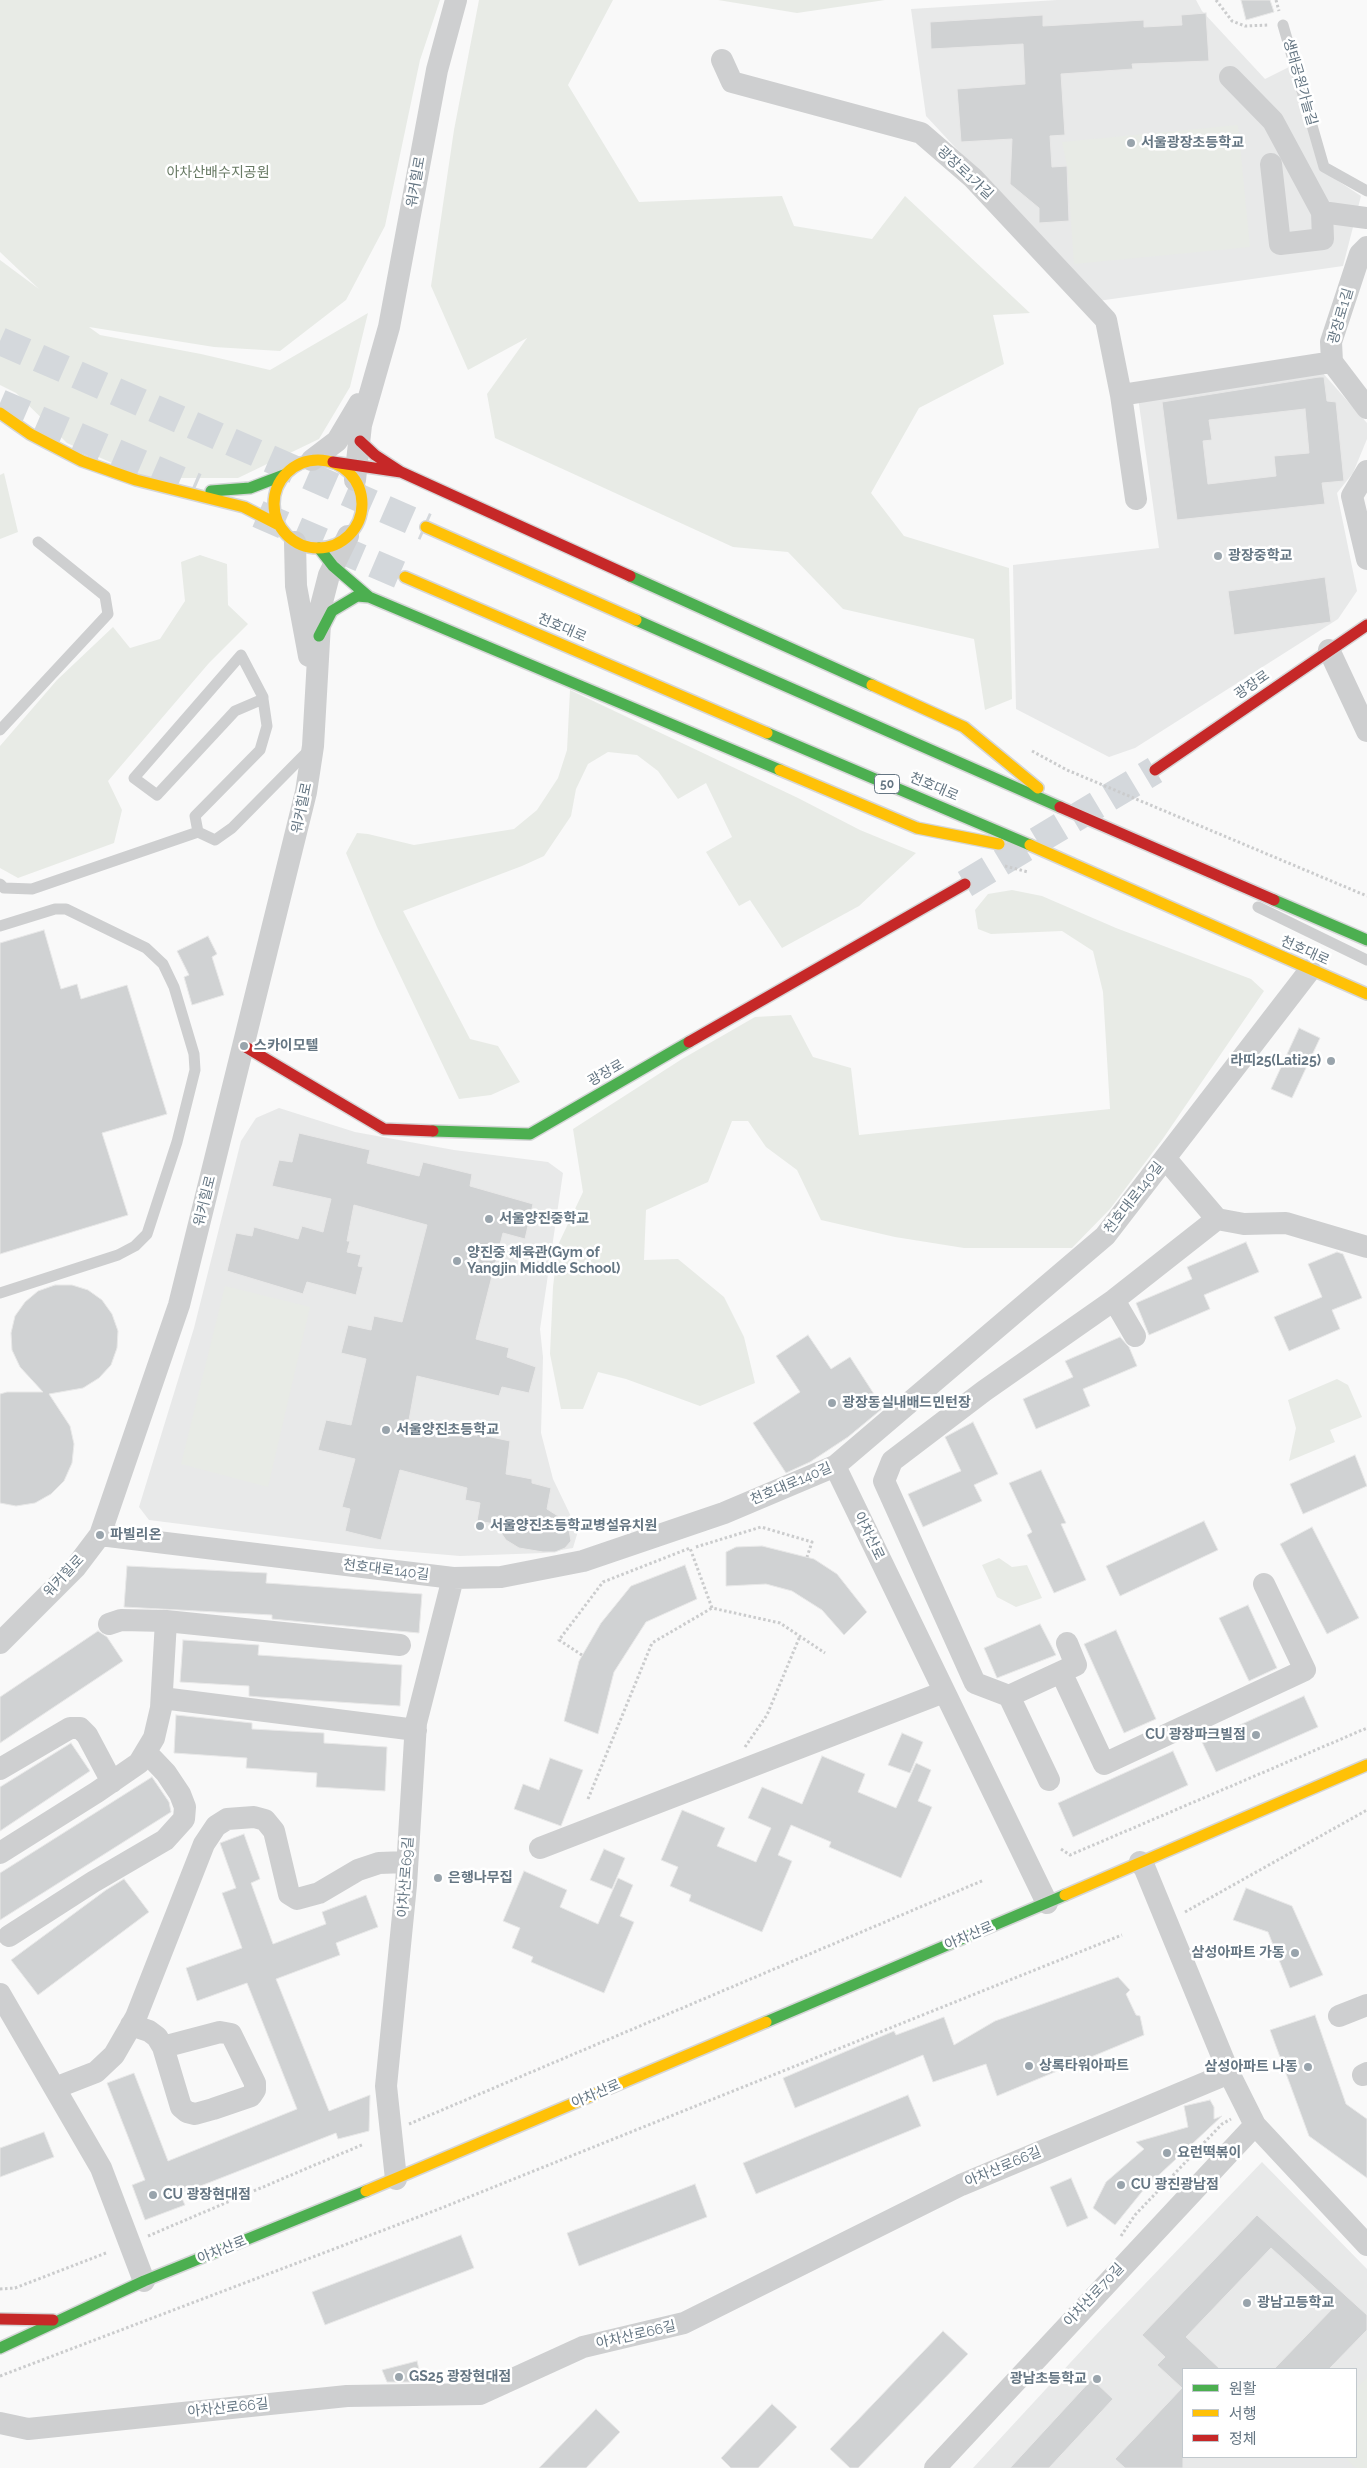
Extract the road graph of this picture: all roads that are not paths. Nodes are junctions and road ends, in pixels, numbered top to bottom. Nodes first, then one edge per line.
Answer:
1 (456, 0) edge
2 (1283, 25) road end
3 (722, 60) dead end
4 (1230, 78) dead end
5 (1271, 164) dead end
6 (1367, 191) edge
7 (1322, 212) junction
8 (1367, 218) edge
9 (1367, 247) edge
10 (1332, 362) junction
11 (379, 365) junction
12 (1121, 395) junction
13 (1367, 408) edge
14 (0, 413) edge
15 (360, 441) junction
16 (323, 461) junction
17 (1367, 471) edge
18 (401, 472) junction
19 (357, 473) junction
20 (284, 475) junction
21 (177, 491) junction
22 (1360, 494) edge
23 (1136, 499) dead end
24 (279, 525) junction
25 (426, 528) tunnel mouth
26 (348, 536) junction
27 (38, 542) dead end
28 (295, 542) junction
29 (319, 548) junction
30 (1367, 559) edge
31 (333, 566) junction
32 (405, 577) tunnel mouth
33 (369, 597) junction
34 (1366, 630) edge
35 (319, 636) junction
36 (1329, 650) junction
37 (263, 698) junction
38 (315, 717) junction
39 (0, 730) edge
40 (1367, 731) edge
41 (313, 746) junction
42 (1155, 770) tunnel mouth
43 (1064, 810) junction
44 (198, 832) junction
45 (1118, 832) junction
46 (1050, 854) junction
47 (0, 884) edge
48 (965, 884) tunnel mouth
49 (0, 926) edge
50 (1367, 940) edge
51 (1367, 960) edge
52 (1310, 970) junction
53 (1367, 994) edge
54 (244, 1046) junction
55 (1165, 1158) junction
56 (1217, 1218) junction
57 (1367, 1247) edge
58 (0, 1293) edge
59 (1114, 1300) junction
60 (1135, 1336) dead end
61 (835, 1466) junction
62 (100, 1535) junction
63 (453, 1578) junction
64 (1264, 1584) dead end
65 (166, 1622) junction
66 (109, 1624) dead end
67 (0, 1643) edge
68 (1067, 1643) dead end
69 (400, 1646) dead end
70 (1061, 1672) junction
71 (944, 1692) junction
72 (1010, 1696) junction
73 (162, 1698) junction
74 (416, 1730) junction
75 (146, 1752) junction
76 (1367, 1765) edge
77 (0, 1769) edge
78 (1050, 1780) dead end
79 (112, 1782) junction
80 (540, 1848) dead end
81 (0, 1853) edge
82 (407, 1862) junction
83 (1140, 1862) junction
84 (1047, 1904) junction
85 (10, 1936) dead end
86 (0, 1994) edge
87 (1367, 2006) edge
88 (1340, 2016) dead end
89 (131, 2025) junction
90 (163, 2048) dead end
91 (1229, 2073) junction
92 (54, 2088) junction
93 (1255, 2125) junction
94 (396, 2179) junction
95 (1367, 2244) edge
96 (144, 2282) junction
97 (0, 2318) edge
98 (62, 2320) junction
99 (0, 2348) edge
100 (0, 2423) edge
101 (936, 2468) edge

1 - 11 street, 워커힐로
2 - 6 lane, 생태공원가늘길
3 - 12 street, 광장로1가길
4 - 7 street
5 - 7 street
7 - 8 street
9 - 10 street, 광장로1길
10 - 12 street
10 - 13 street, 광장로1길
11 - 15 street, 워커힐로
11 - 16 street, 워커힐로
12 - 23 street, 광장로1가길
14 - 21 main road
15 - 18 main road
15 - 19 street, 워커힐로
16 - 19 main road
16 - 20 main road
17 - 22 street
18 - 19 main road
18 - 43 main road
19 - 26 main road
20 - 21 main road
20 - 24 main road
21 - 24 main road
22 - 30 street
24 - 28 main road
25 - 43 main road
26 - 29 main road
26 - 31 street, 워커힐로
27 - 39 lane
28 - 29 main road
28 - 38 street, 워커힐로
29 - 31 main road
31 - 33 main road
31 - 35 street, 워커힐로
32 - 46 main road, 천호대로 / 50
33 - 35 main road
33 - 46 main road
34 - 36 main road, 광장로
35 - 38 street, 워커힐로
36 - 40 street
36 - 42 main road, 광장로
37 - 37 lane
37 - 44 lane
38 - 41 street, 워커힐로
41 - 44 lane
41 - 54 street, 워커힐로
43 - 45 main road
44 - 47 lane
45 - 50 main road
45 - 51 lane
46 - 52 main road, 천호대로 / 50
48 - 54 main road, 광장로
49 - 58 lane
52 - 53 main road, 천호대로 / 50
52 - 55 street, 천호대로140길
54 - 62 street, 워커힐로
55 - 56 street
55 - 61 street, 천호대로140길
56 - 57 street
56 - 59 street
59 - 60 street
59 - 72 street
61 - 63 street, 천호대로140길
61 - 71 street, 아차산로
62 - 63 street, 천호대로140길
62 - 67 street, 워커힐로
63 - 74 street, 아차산로69길
64 - 70 street
65 - 66 street
65 - 69 street
65 - 73 street
68 - 70 street
70 - 72 street
71 - 80 street
71 - 84 street, 아차산로
72 - 78 street
73 - 74 street
73 - 75 street
74 - 82 street, 아차산로69길
75 - 79 street
75 - 85 street
76 - 83 main road, 아차산로
77 - 79 street
79 - 81 street
82 - 89 street
82 - 94 street, 아차산로69길
83 - 84 main road, 아차산로
83 - 91 street
84 - 94 main road, 아차산로
86 - 92 street
87 - 88 street
89 - 90 street
89 - 92 street
91 - 93 street
91 - 100 street, 아차산로66길
92 - 96 street
93 - 95 street
93 - 101 street, 아차산로70길
94 - 96 main road, 아차산로
96 - 98 main road, 아차산로
97 - 98 main road
98 - 99 main road, 아차산로

